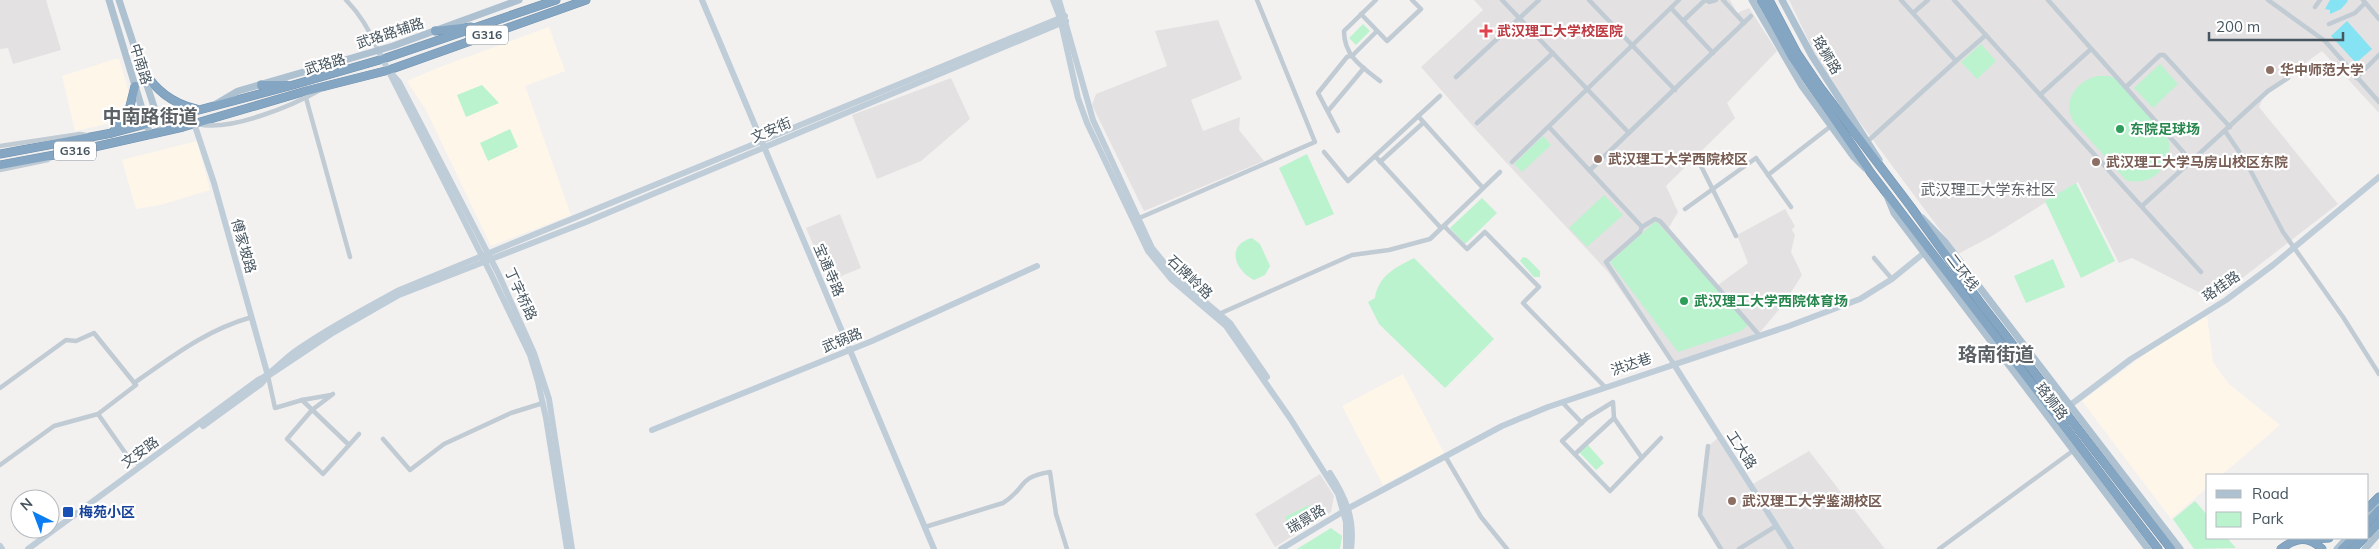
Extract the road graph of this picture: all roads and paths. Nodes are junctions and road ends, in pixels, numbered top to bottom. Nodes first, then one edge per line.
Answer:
1 (109, 0) edge
2 (120, 0) edge
3 (346, 0) edge
4 (519, 0) edge
5 (556, 0) edge
6 (586, 0) edge
7 (702, 0) edge
8 (1053, 0) edge
9 (1059, 0) edge
10 (1257, 0) edge
11 (1376, 0) edge
12 (1412, 0) edge
13 (1502, 0) edge
14 (1539, 0) edge
15 (1589, 0) edge
16 (1679, 0) edge
17 (1706, 0) edge
18 (1716, 0) edge
19 (1723, 0) edge
20 (1769, 0) edge
21 (1774, 0) edge
22 (1782, 0) edge
23 (1901, 0) edge
24 (1928, 0) edge
25 (1954, 0) edge
26 (2048, 0) edge
27 (2268, 0) edge
28 (2320, 0) edge
29 (1756, 1) edge
30 (2364, 2) edge
31 (2315, 7) dead end
32 (1671, 8) junction
33 (1913, 13) junction
34 (1361, 14) junction
35 (1751, 16) dead end
36 (1519, 18) junction
37 (1063, 19) junction
38 (2379, 19) edge
39 (1683, 21) junction
40 (1744, 23) junction
41 (2329, 24) dead end
42 (485, 26) junction
43 (435, 31) junction
44 (1377, 31) junction
45 (1986, 35) junction
46 (1632, 46) junction
47 (2091, 48) junction
48 (378, 50) junction
49 (1553, 53) junction
50 (1713, 53) junction
51 (2379, 55) edge
52 (1350, 56) junction
53 (383, 59) junction
54 (1956, 62) junction
55 (1364, 68) junction
56 (142, 69) junction
57 (388, 70) junction
58 (1456, 77) dead end
59 (2288, 78) dead end
60 (2356, 78) junction
61 (1380, 81) dead end
62 (330, 84) junction
63 (261, 85) junction
64 (293, 85) junction
65 (135, 86) junction
66 (2126, 87) junction
67 (1588, 90) junction
68 (1674, 90) junction
69 (2040, 95) junction
70 (1440, 96) dead end
71 (306, 98) junction
72 (2379, 102) edge
73 (212, 107) junction
74 (198, 110) junction
75 (1328, 112) junction
76 (1418, 116) junction
77 (1843, 117) junction
78 (158, 121) junction
79 (194, 123) junction
80 (1423, 123) junction
81 (1477, 123) dead end
82 (147, 124) junction
83 (1831, 126) junction
84 (1549, 127) junction
85 (2230, 127) junction
86 (1338, 131) dead end
87 (2225, 131) junction
88 (162, 132) junction
89 (112, 133) junction
90 (1629, 133) junction
91 (150, 135) junction
92 (95, 136) junction
93 (1868, 141) junction
94 (763, 144) junction
95 (0, 146) edge
96 (81, 150) junction
97 (1324, 152) dead end
98 (0, 154) edge
99 (1375, 156) junction
100 (1698, 160) dead end
101 (1380, 162) junction
102 (1512, 162) dead end
103 (2192, 162) junction
104 (0, 164) edge
105 (0, 170) edge
106 (1590, 170) junction
107 (1884, 171) junction
108 (1500, 172) dead end
109 (1871, 173) junction
110 (1768, 175) junction
111 (2379, 178) edge
112 (1483, 188) junction
113 (1713, 189) junction
114 (1886, 193) junction
115 (1911, 206) junction
116 (2142, 206) junction
117 (1792, 207) dead end
118 (1686, 209) dead end
119 (1136, 219) junction
120 (1443, 227) junction
121 (1642, 227) junction
122 (1736, 236) dead end
123 (2295, 247) junction
124 (1924, 253) junction
125 (350, 257) dead end
126 (486, 258) junction
127 (1874, 258) dead end
128 (1038, 266) dead end
129 (2201, 272) dead end
130 (1892, 278) junction
131 (1217, 315) junction
132 (252, 317) junction
133 (1760, 336) junction
134 (850, 350) junction
135 (1673, 363) junction
136 (2379, 374) edge
137 (268, 376) junction
138 (134, 383) junction
139 (1605, 387) junction
140 (0, 388) edge
141 (302, 400) junction
142 (1562, 402) junction
143 (543, 403) junction
144 (2070, 406) junction
145 (312, 410) junction
146 (98, 414) junction
147 (1614, 418) junction
148 (1582, 423) junction
149 (652, 430) dead end
150 (359, 434) dead end
151 (1661, 438) dead end
152 (383, 440) dead end
153 (349, 445) junction
154 (1708, 446) dead end
155 (2074, 450) junction
156 (1575, 454) junction
157 (1445, 456) junction
158 (1642, 458) junction
159 (0, 465) edge
160 (143, 465) junction
161 (2379, 497) edge
162 (2379, 504) edge
163 (2369, 507) edge
164 (1347, 510) junction
165 (2379, 510) edge
166 (2369, 515) edge
167 (2369, 521) edge
168 (2379, 522) edge
169 (1776, 526) junction
170 (925, 528) junction
171 (2369, 533) edge
172 (2379, 533) edge
173 (2306, 539) edge
174 (2347, 539) edge
175 (2352, 539) edge
176 (2363, 539) edge
177 (28, 549) edge
178 (35, 549) edge
179 (567, 549) edge
180 (572, 549) edge
181 (934, 549) edge
182 (1067, 549) edge
183 (1281, 549) edge
184 (1346, 549) edge
185 (1351, 549) edge
186 (1507, 549) edge
187 (1721, 549) edge
188 (1740, 549) edge
189 (1791, 549) edge
190 (1939, 549) edge
191 (2148, 549) edge
192 (2158, 549) edge
193 (2171, 549) edge
194 (2180, 549) edge
195 (2280, 549) edge
196 (2322, 549) edge
197 (2337, 549) edge
198 (2342, 549) edge
199 (2353, 549) edge
200 (2365, 549) edge

1 - 65 main road, 中南路
2 - 56 main road, 中南路
3 - 48 street
4 - 43 main road, 武珞路辅路
5 - 42 highway, 武珞路 / G316
6 - 57 highway, 武珞路 / G316
7 - 94 main road, 宝通寺路
8 - 37 main road, 石牌岭路
9 - 37 main road, 石牌岭路
10 - 119 street
11 - 34 street
12 - 44 street
13 - 36 street
14 - 36 street
15 - 46 street
16 - 32 street
17 - 18 street
17 - 39 street
19 - 40 street
20 - 77 highway, 二环线
21 - 77 highway
22 - 93 main road, 珞狮路
23 - 33 street
24 - 33 street
25 - 45 street
26 - 47 street
27 - 60 street
28 - 31 street
29 - 83 main road
29 - 109 highway, 二环线
30 - 38 street
30 - 41 street
32 - 39 street
32 - 46 street
33 - 54 street
34 - 44 street
34 - 52 street
35 - 40 street
36 - 49 street
36 - 58 street
37 - 94 main road, 文安街
37 - 119 main road, 石牌岭路
39 - 50 street
40 - 50 street
42 - 43 highway
42 - 53 highway, 武珞路 / G316
43 - 48 main road, 武珞路辅路
44 - 52 street
45 - 54 street
45 - 69 street
46 - 67 street
46 - 68 street
47 - 66 street
47 - 69 street
48 - 53 main road, 丁字桥路
48 - 63 main road, 武珞路辅路
49 - 67 street
49 - 81 street
50 - 68 street
51 - 60 street
52 - 55 street
52 - 75 street
53 - 57 main road, 丁字桥路
53 - 64 highway, 武珞路
54 - 93 street
55 - 61 street
55 - 75 street
56 - 74 highway
56 - 78 main road, 中南路
57 - 62 highway, 武珞路
57 - 126 main road, 丁字桥路
59 - 85 street
60 - 72 street
62 - 71 street, 武珞路
62 - 79 highway, 武珞路
63 - 64 highway
63 - 73 main road, 武珞路辅路
64 - 73 highway, 武珞路
65 - 82 main road, 中南路
65 - 89 highway
66 - 85 street
66 - 103 street
67 - 84 street
67 - 90 street
68 - 90 street
69 - 116 street
70 - 76 street
71 - 79 street, 武珞路
71 - 125 street
73 - 74 highway, 武珞路
74 - 78 highway, 武珞路
75 - 86 street
76 - 80 street
76 - 99 street
77 - 107 highway, 二环线
78 - 82 highway, 武珞路
78 - 88 main road, 中南路
79 - 88 highway, 武珞路
79 - 132 main road, 傅家坡路
80 - 101 street
80 - 112 street
82 - 89 highway, 武珞路 / G316
82 - 91 main road, 中南路
83 - 109 main road
83 - 110 street
84 - 102 street
84 - 106 street
85 - 87 street
87 - 103 street
87 - 123 street
88 - 91 highway, 武珞路
89 - 92 highway, 武珞路 / G316
90 - 106 street
91 - 96 highway, 武珞路 / G316
92 - 95 street, 武珞路
92 - 98 highway, 武珞路 / G316
93 - 107 main road, 珞狮路
94 - 126 main road, 文安街
94 - 134 main road, 宝通寺路
96 - 104 highway, 武珞路 / G316
96 - 105 street, 武珞路
97 - 99 street
99 - 101 street
100 - 113 street
101 - 120 street
103 - 116 street
106 - 121 street
107 - 115 highway, 二环线
108 - 112 street
109 - 114 highway, 二环线
110 - 113 street
110 - 117 street
111 - 123 main road, 珞桂路
112 - 120 street
113 - 118 street
113 - 122 street
114 - 124 main road, 珞狮路
114 - 192 highway, 二环线
115 - 144 main road, 珞狮路
115 - 193 highway, 二环线
116 - 129 street
119 - 131 main road, 石牌岭路
120 - 131 street
120 - 139 street
121 - 133 street
121 - 135 street
123 - 136 street
123 - 144 main road, 珞桂路
124 - 130 main road, 洪达巷
124 - 155 main road, 珞狮路
126 - 137 main road, 文安路
126 - 143 main road, 丁字桥路
126 - 180 main road, 丁字桥路
127 - 130 street
128 - 134 main road, 武锅路
130 - 133 main road, 洪达巷
131 - 164 main road, 石牌岭路
132 - 137 main road, 傅家坡路
132 - 138 street
133 - 135 main road, 洪达巷
134 - 149 main road, 武锅路
134 - 170 main road, 宝通寺路
135 - 139 main road, 洪达巷
135 - 169 main road, 工大路
137 - 141 street
137 - 160 main road, 文安路
137 - 178 main road, 文安路
138 - 140 street
138 - 146 street
139 - 142 main road, 洪达巷
141 - 145 street
141 - 145 street
142 - 148 street
142 - 157 main road, 洪达巷
143 - 152 street
143 - 179 main road, 丁字桥路
144 - 194 main road, 珞狮路
145 - 153 street
145 - 153 street
146 - 159 street
146 - 160 street
147 - 148 street
147 - 156 street
147 - 158 street
148 - 156 street
150 - 153 street
151 - 158 street
154 - 187 street
155 - 190 street
155 - 191 main road, 珞狮路
156 - 158 street
157 - 164 main road, 洪达巷
157 - 186 street
160 - 177 main road, 文安路
161 - 163 highway
162 - 166 main road
164 - 183 main road, 瑞景路
164 - 184 main road, 石牌岭路
164 - 185 main road, 石牌岭路
165 - 167 highway
168 - 171 highway
169 - 188 street
169 - 189 main road, 工大路
170 - 181 main road, 宝通寺路
170 - 182 street
172 - 200 main road
173 - 195 highway
173 - 196 highway
174 - 197 main road
175 - 198 highway
176 - 199 highway

